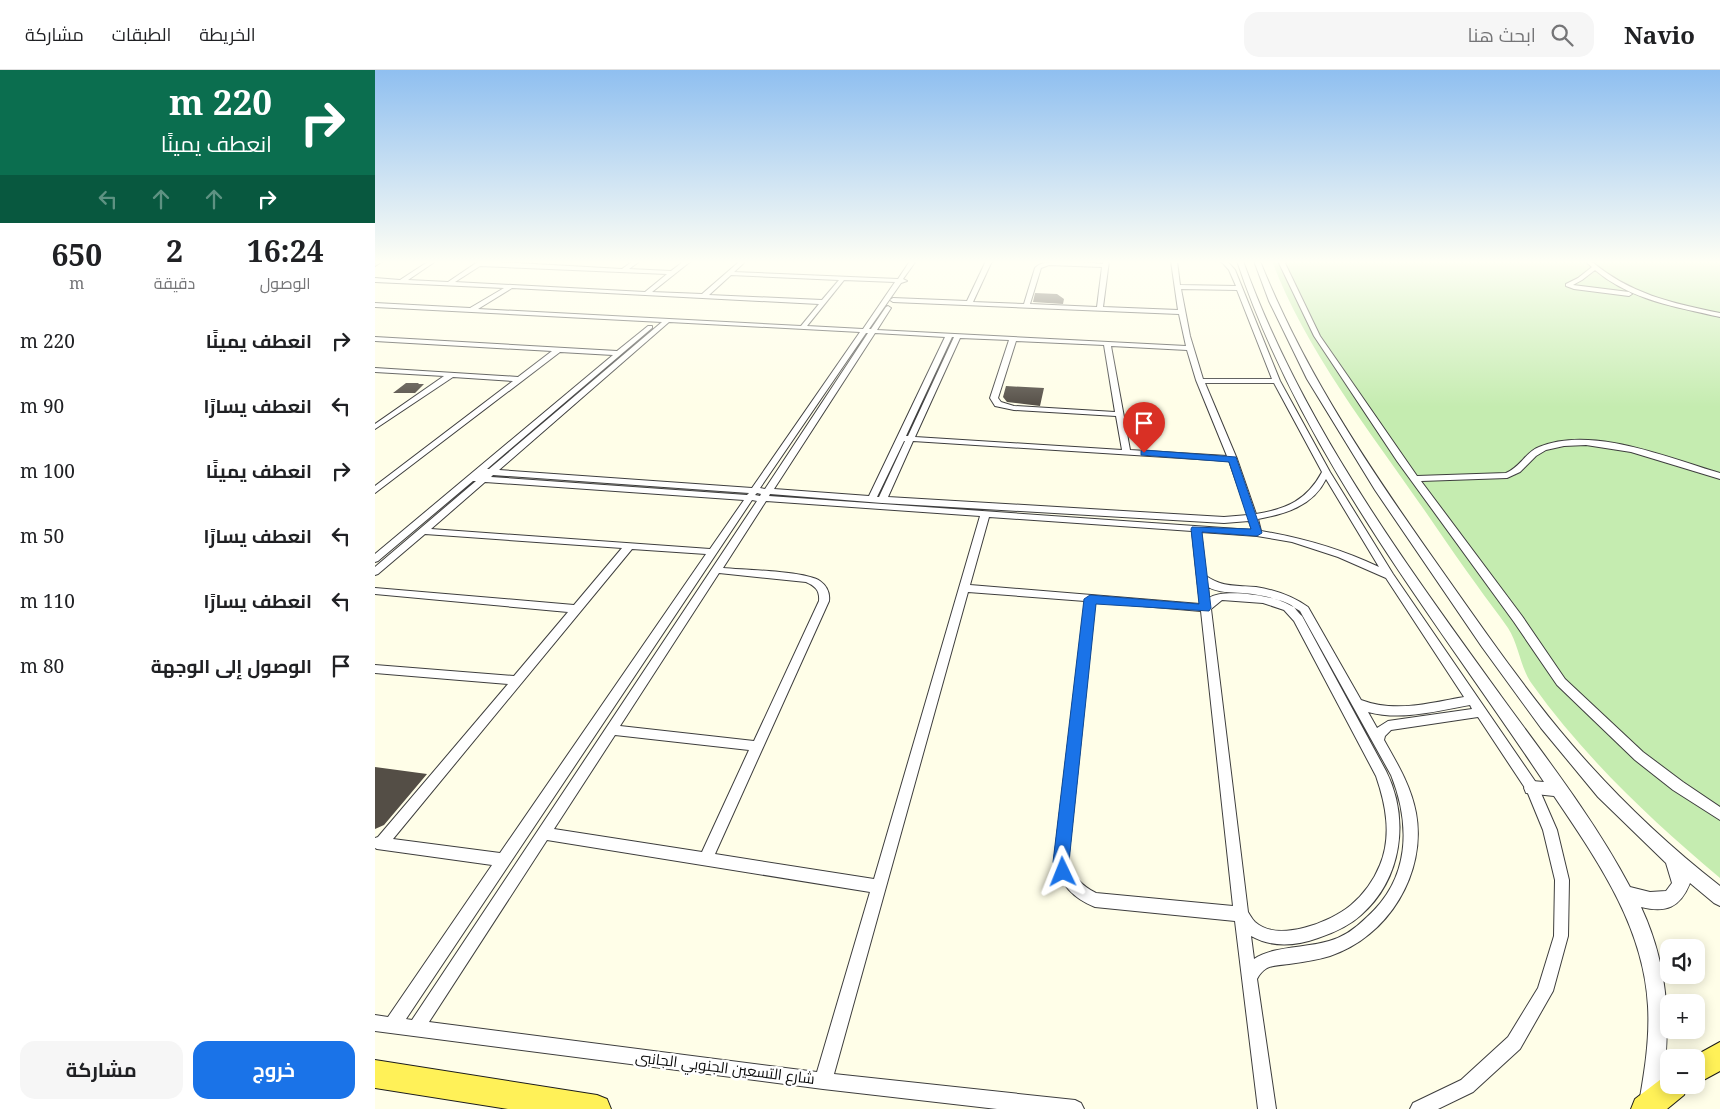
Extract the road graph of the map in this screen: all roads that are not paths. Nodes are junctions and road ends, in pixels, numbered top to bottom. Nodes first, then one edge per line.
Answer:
1 (435, 309) edge
2 (472, 309) edge
3 (817, 309) edge
4 (884, 309) edge
5 (886, 309) edge
6 (1130, 309) edge
7 (1247, 309) edge
8 (1257, 309) edge
9 (1276, 309) edge
10 (1303, 309) edge
11 (1697, 309) edge
12 (375, 310) edge
13 (468, 312) junction
14 (1181, 312) joint
15 (1720, 315) edge
16 (661, 322) junction
17 (803, 326) junction
18 (870, 333) junction
19 (953, 336) junction
20 (375, 339) edge
21 (1013, 339) junction
22 (1107, 344) junction
23 (1190, 348) junction
24 (558, 350) junction
25 (617, 353) junction
26 (375, 370) edge
27 (451, 375) junction
28 (519, 379) junction
29 (1201, 381) junction
30 (1276, 381) junction
31 (1119, 414) junction
32 (375, 427) edge
33 (901, 438) junction
34 (910, 438) junction
35 (1126, 451) junction
36 (1233, 459) junction
37 (491, 472) junction
38 (1326, 472) junction
39 (481, 475) junction
40 (1720, 476) edge
41 (1415, 479) junction
42 (375, 490) edge
43 (752, 494) junction
44 (764, 495) junction
45 (872, 499) junction
46 (883, 500) junction
47 (1028, 513) junction
48 (985, 515) junction
49 (1253, 518) junction
50 (1196, 529) junction
51 (422, 531) junction
52 (1257, 533) junction
53 (629, 546) junction
54 (714, 552) junction
55 (375, 559) edge
56 (716, 570) junction
57 (375, 572) edge
58 (1389, 576) junction
59 (1202, 578) junction
60 (964, 588) junction
61 (375, 590) edge
62 (1090, 599) junction
63 (1205, 608) junction
64 (577, 609) junction
65 (378, 672) edge
66 (517, 680) junction
67 (1472, 700) junction
68 (1357, 703) junction
69 (1481, 712) junction
70 (611, 730) junction
71 (1378, 740) junction
72 (757, 746) junction
73 (581, 747) junction
74 (599, 748) junction
75 (1532, 788) junction
76 (1559, 789) junction
77 (1720, 814) edge
78 (544, 833) junction
79 (378, 843) edge
80 (1671, 858) junction
81 (505, 860) junction
82 (705, 860) junction
83 (879, 887) junction
84 (1626, 894) junction
85 (1720, 897) edge
86 (1241, 914) junction
87 (1249, 979) junction
88 (417, 988) junction
89 (439, 992) junction
90 (375, 1023) edge
91 (392, 1025) junction
92 (415, 1029) junction
93 (1720, 1056) edge
94 (1705, 1065) edge
95 (375, 1074) edge
96 (823, 1081) junction
97 (1664, 1094) edge
98 (1648, 1108) edge
99 (597, 1109) edge
100 (1075, 1109) edge
101 (1267, 1109) edge
102 (1419, 1109) edge

1 - 13 street
2 - 13 street
3 - 17 street
4 - 18 street
5 - 18 street
6 - 14 street
7 - 30 street
8 - 76 street
9 - 80 street
10 - 41 street
11 - 15 street
12 - 13 street
13 - 16 street
14 - 23 street
16 - 17 street
16 - 18 street
16 - 25 street
16 - 37 street
17 - 18 street
18 - 19 street
18 - 43 street
18 - 44 street
19 - 21 street
19 - 33 street
19 - 34 street
20 - 24 street
21 - 22 street
21 - 31 street
22 - 23 street
22 - 31 street
23 - 29 street
24 - 25 street
24 - 28 street
25 - 39 street
26 - 27 street
27 - 28 street
27 - 32 street
28 - 42 street
29 - 30 street
29 - 36 street
30 - 38 street
31 - 35 street
33 - 34 street
33 - 45 street
34 - 35 street
34 - 46 street
35 - 36 street
36 - 49 street
37 - 39 street
37 - 43 street
38 - 49 street
38 - 58 street
39 - 43 street
39 - 51 street
39 - 55 street
40 - 41 street
41 - 77 street
43 - 44 street
43 - 54 street
44 - 45 street
44 - 48 street
44 - 56 street
45 - 46 street
46 - 47 street
47 - 48 street
47 - 49 street
47 - 50 street
48 - 60 street
49 - 52 street
50 - 52 street
50 - 59 street
51 - 53 street
51 - 57 street
52 - 58 street
53 - 54 street
53 - 64 street
54 - 73 street
56 - 70 street
56 - 72 street
58 - 67 street
59 - 63 street
59 - 68 street
60 - 62 street
60 - 83 street
61 - 64 street
62 - 63 street
62 - 86 street
63 - 86 street
63 - 86 street
64 - 66 street
65 - 66 street
66 - 79 street
67 - 68 street
67 - 69 street
68 - 71 street
69 - 71 street
69 - 75 street
70 - 72 street
70 - 74 street
71 - 87 street
72 - 82 street
73 - 74 street
73 - 81 street
74 - 78 street
75 - 76 street
75 - 102 street
76 - 84 street
78 - 82 street
78 - 89 street
79 - 81 street
80 - 84 street
80 - 85 street
81 - 88 street
82 - 83 street
83 - 96 street
84 - 98 street
86 - 87 street
87 - 101 street
88 - 89 street
88 - 91 street
89 - 92 street
90 - 91 street, شارع التسعين الجنوبي الجانبى
91 - 92 street, شارع التسعين الجنوبي الجانبى
92 - 96 street, شارع التسعين الجنوبي الجانبى
93 - 94 main road
95 - 99 main road
96 - 100 street, شارع التسعين الجنوبي الجانبى
97 - 98 main road

